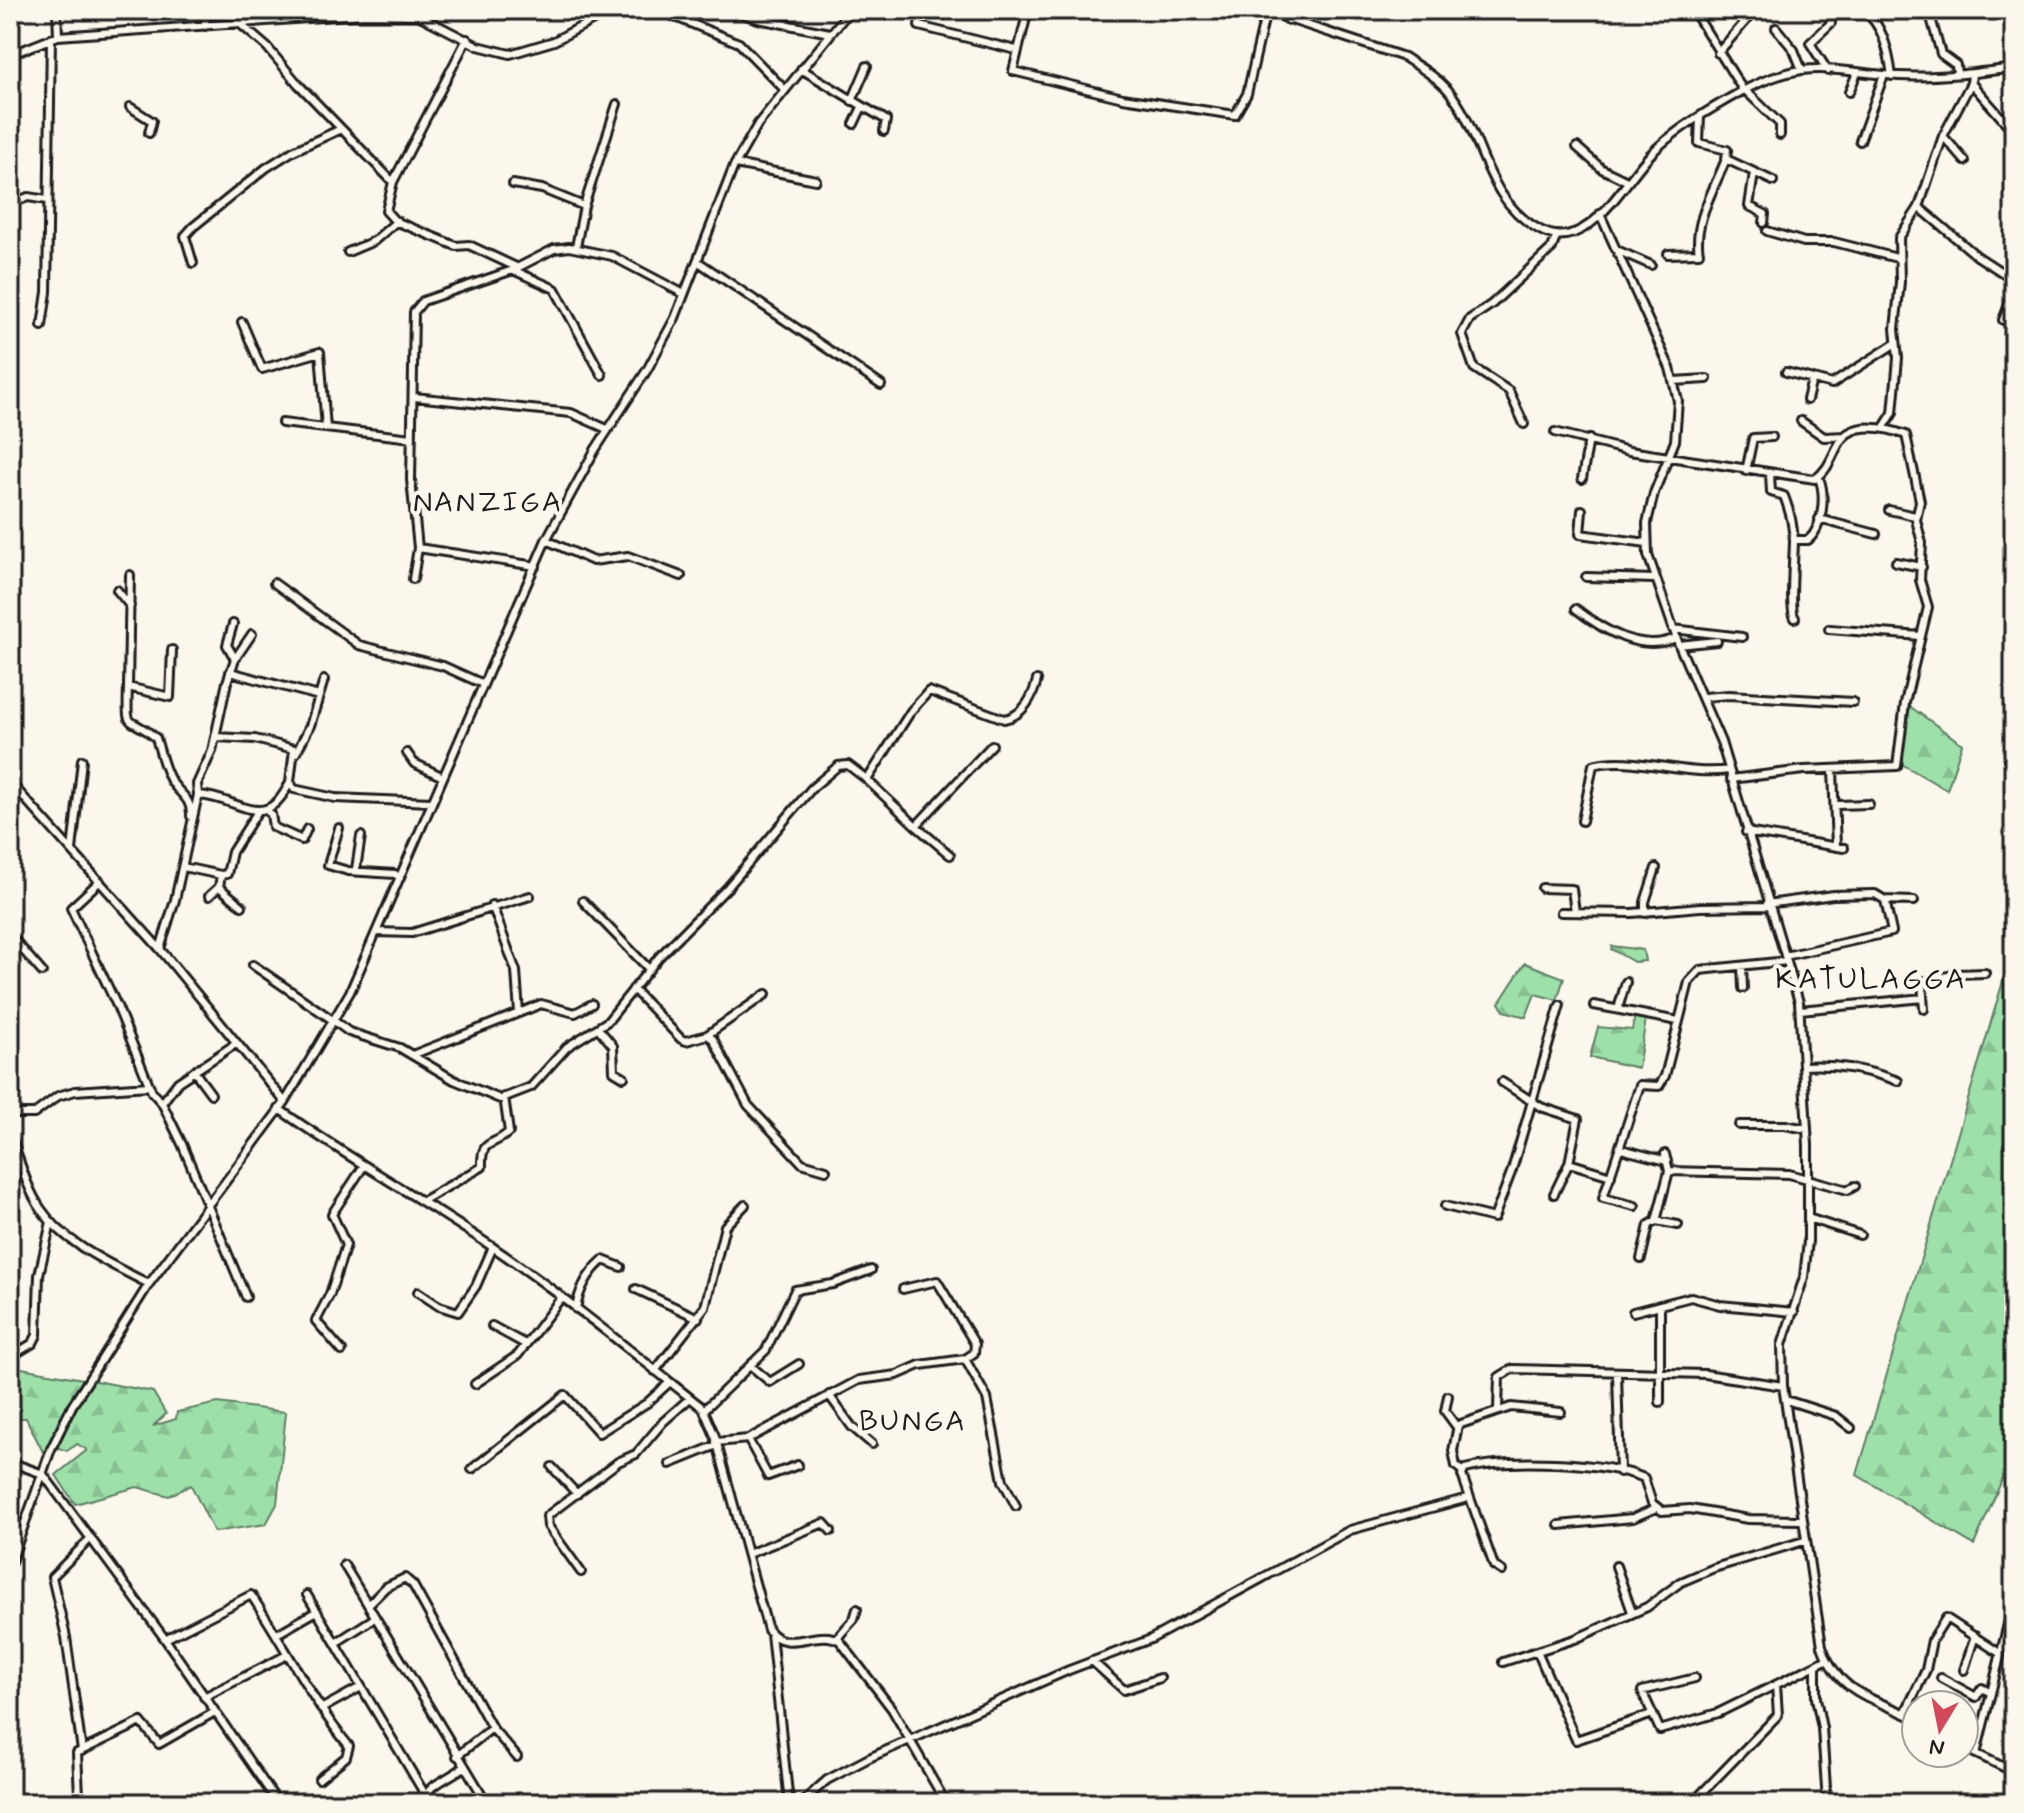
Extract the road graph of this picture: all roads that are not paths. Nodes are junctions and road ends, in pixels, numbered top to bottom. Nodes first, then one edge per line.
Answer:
1 (57, 10) edge
2 (206, 10) edge
3 (612, 10) edge
4 (658, 10) edge
5 (730, 10) edge
6 (759, 10) edge
7 (850, 10) edge
8 (921, 10) edge
9 (1028, 10) edge
10 (1299, 10) edge
11 (1693, 10) edge
12 (1831, 10) edge
13 (1862, 10) edge
14 (1263, 11) edge
15 (1750, 16) dead end
16 (1931, 18) dead end
17 (758, 19) junction
18 (1288, 20) junction
19 (239, 23) junction
20 (205, 26) junction
21 (1776, 28) dead end
22 (830, 33) junction
23 (55, 38) junction
24 (467, 39) junction
25 (1016, 50) junction
26 (1718, 53) junction
27 (10, 55) edge
28 (867, 66) dead end
29 (2014, 68) edge
30 (801, 69) junction
31 (1802, 70) junction
32 (1828, 71) junction
33 (1857, 73) junction
34 (1957, 74) junction
35 (1972, 74) junction
36 (1888, 76) junction
37 (1971, 83) junction
38 (785, 90) junction
39 (1744, 90) junction
40 (1849, 92) dead end
41 (852, 101) junction
42 (617, 104) dead end
43 (130, 107) dead end
44 (862, 107) junction
45 (1700, 116) junction
46 (854, 124) dead end
47 (341, 129) junction
48 (884, 131) dead end
49 (2014, 132) edge
50 (149, 133) dead end
51 (1780, 135) dead end
52 (1943, 136) junction
53 (1860, 141) dead end
54 (1577, 147) dead end
55 (1726, 159) junction
56 (1965, 161) dead end
57 (735, 164) junction
58 (1754, 173) junction
59 (816, 180) dead end
60 (1627, 181) junction
61 (1773, 181) dead end
62 (393, 182) junction
63 (513, 184) dead end
64 (47, 200) junction
65 (10, 204) edge
66 (584, 206) junction
67 (1919, 207) junction
68 (1600, 214) junction
69 (397, 221) junction
70 (1764, 223) dead end
71 (1767, 231) dead end
72 (1557, 235) junction
73 (576, 247) junction
74 (1619, 251) junction
75 (348, 252) dead end
76 (1668, 254) dead end
77 (1897, 258) junction
78 (697, 261) junction
79 (193, 263) dead end
80 (1651, 265) dead end
81 (515, 268) junction
82 (2014, 280) edge
83 (2014, 292) edge
84 (684, 294) junction
85 (2003, 320) dead end
86 (242, 322) dead end
87 (42, 326) dead end
88 (1896, 343) junction
89 (1786, 372) dead end
90 (602, 375) dead end
91 (1707, 379) dead end
92 (1812, 379) junction
93 (1674, 381) junction
94 (881, 385) dead end
95 (414, 397) junction
96 (1807, 400) dead end
97 (1801, 421) dead end
98 (282, 423) dead end
99 (1524, 424) dead end
100 (1884, 427) junction
101 (326, 428) junction
102 (607, 429) junction
103 (1555, 432) dead end
104 (1845, 436) junction
105 (1772, 437) dead end
106 (412, 438) junction
107 (1589, 439) junction
108 (1670, 458) junction
109 (1746, 471) junction
110 (1770, 474) junction
111 (1819, 478) junction
112 (1582, 479) dead end
113 (1582, 510) dead end
114 (1889, 510) dead end
115 (1915, 516) junction
116 (1819, 519) junction
117 (1876, 534) dead end
118 (546, 540) junction
119 (1794, 540) junction
120 (1647, 543) junction
121 (418, 548) junction
122 (1896, 562) dead end
123 (536, 566) junction
124 (1922, 567) junction
125 (130, 575) dead end
126 (681, 576) dead end
127 (1586, 577) dead end
128 (413, 579) dead end
129 (1655, 579) junction
130 (274, 583) dead end
131 (117, 590) dead end
132 (130, 606) junction
133 (1576, 609) dead end
134 (1795, 618) dead end
135 (233, 624) dead end
136 (1673, 629) junction
137 (1829, 629) dead end
138 (252, 634) dead end
139 (1921, 636) junction
140 (1742, 637) dead end
141 (1678, 641) junction
142 (1717, 641) dead end
143 (172, 650) dead end
144 (235, 659) junction
145 (230, 672) junction
146 (324, 680) dead end
147 (1037, 680) dead end
148 (483, 684) junction
149 (128, 687) junction
150 (319, 696) junction
151 (1704, 697) junction
152 (1853, 702) dead end
153 (216, 737) junction
154 (992, 745) dead end
155 (296, 753) junction
156 (407, 753) dead end
157 (82, 760) dead end
158 (1729, 770) junction
159 (1833, 770) junction
160 (443, 777) junction
161 (865, 778) junction
162 (1731, 779) junction
163 (10, 782) edge
164 (292, 786) junction
165 (19, 793) junction
166 (198, 795) junction
167 (10, 796) edge
168 (432, 802) junction
169 (1869, 804) dead end
170 (1837, 805) junction
171 (263, 810) junction
172 (191, 816) junction
173 (1582, 821) dead end
174 (916, 826) junction
175 (339, 828) dead end
176 (307, 829) dead end
177 (1746, 832) junction
178 (361, 836) dead end
179 (72, 850) junction
180 (950, 855) dead end
181 (183, 867) junction
182 (1656, 868) dead end
183 (356, 869) junction
184 (221, 875) junction
185 (400, 878) junction
186 (100, 881) junction
187 (219, 887) junction
188 (1542, 888) dead end
189 (209, 896) dead end
190 (530, 896) dead end
191 (1885, 900) junction
192 (583, 901) dead end
193 (1914, 901) dead end
194 (492, 905) junction
195 (1768, 905) junction
196 (242, 906) dead end
197 (1561, 912) dead end
198 (1575, 912) junction
199 (1645, 913) junction
200 (376, 932) junction
201 (10, 935) edge
202 (160, 949) junction
203 (1786, 958) junction
204 (253, 965) dead end
205 (1742, 966) junction
206 (649, 969) junction
207 (42, 972) dead end
208 (1985, 973) dead end
209 (1626, 982) dead end
210 (1743, 988) dead end
211 (633, 989) junction
212 (766, 994) dead end
213 (1923, 998) junction
214 (592, 1004) dead end
215 (1560, 1005) dead end
216 (1594, 1005) dead end
217 (1618, 1009) junction
218 (1924, 1009) dead end
219 (1800, 1010) junction
220 (519, 1013) junction
221 (334, 1021) junction
222 (1678, 1021) junction
223 (599, 1029) junction
224 (707, 1035) junction
225 (237, 1043) junction
226 (412, 1055) junction
227 (1803, 1066) junction
228 (194, 1071) junction
229 (624, 1077) dead end
230 (1898, 1081) dead end
231 (1502, 1082) dead end
232 (149, 1086) junction
233 (211, 1094) dead end
234 (504, 1097) junction
235 (1530, 1101) junction
236 (285, 1102) junction
237 (162, 1103) junction
238 (279, 1109) junction
239 (10, 1114) edge
240 (1739, 1125) dead end
241 (1807, 1129) junction
242 (10, 1133) edge
243 (1621, 1149) junction
244 (19, 1156) junction
245 (10, 1159) edge
246 (1569, 1163) junction
247 (363, 1167) junction
248 (826, 1170) dead end
249 (1669, 1171) junction
250 (1611, 1176) junction
251 (1808, 1180) junction
252 (1855, 1186) dead end
253 (1554, 1194) dead end
254 (424, 1200) junction
255 (745, 1205) dead end
256 (1445, 1206) dead end
257 (1635, 1206) dead end
258 (207, 1209) junction
259 (1808, 1218) junction
260 (1656, 1221) junction
261 (51, 1222) junction
262 (1678, 1225) dead end
263 (1860, 1235) dead end
264 (493, 1247) junction
265 (1641, 1259) dead end
266 (621, 1267) dead end
267 (871, 1270) dead end
268 (149, 1284) junction
269 (636, 1289) dead end
270 (903, 1289) dead end
271 (418, 1292) dead end
272 (246, 1297) dead end
273 (561, 1298) junction
274 (1660, 1306) junction
275 (576, 1309) junction
276 (1633, 1312) dead end
277 (1794, 1312) junction
278 (698, 1318) junction
279 (492, 1326) dead end
280 (525, 1344) junction
281 (342, 1351) dead end
282 (10, 1357) edge
283 (965, 1359) junction
284 (799, 1364) dead end
285 (751, 1366) junction
286 (655, 1371) junction
287 (1617, 1374) junction
288 (1657, 1374) junction
289 (670, 1382) junction
290 (475, 1384) dead end
291 (1783, 1386) junction
292 (829, 1395) junction
293 (1448, 1396) dead end
294 (690, 1398) junction
295 (1786, 1400) junction
296 (1660, 1402) dead end
297 (1498, 1409) junction
298 (704, 1410) junction
299 (1561, 1412) dead end
300 (1456, 1426) junction
301 (1851, 1428) dead end
302 (748, 1439) junction
303 (717, 1443) junction
304 (872, 1444) dead end
305 (10, 1462) edge
306 (670, 1464) dead end
307 (798, 1465) dead end
308 (552, 1467) dead end
309 (472, 1469) dead end
310 (1462, 1471) junction
311 (1620, 1472) junction
312 (43, 1474) junction
313 (577, 1494) junction
314 (1468, 1498) junction
315 (1016, 1506) dead end
316 (1656, 1508) junction
317 (1801, 1520) junction
318 (1559, 1525) dead end
319 (831, 1531) dead end
320 (91, 1538) junction
321 (1804, 1541) junction
322 (748, 1554) junction
323 (10, 1565) edge
324 (344, 1565) dead end
325 (1616, 1566) dead end
326 (1502, 1571) dead end
327 (581, 1572) dead end
328 (307, 1595) dead end
329 (368, 1605) junction
330 (857, 1609) dead end
331 (317, 1611) junction
332 (1632, 1612) junction
333 (2011, 1612) dead end
334 (373, 1619) junction
335 (277, 1634) junction
336 (771, 1634) junction
337 (1975, 1636) junction
338 (837, 1638) junction
339 (165, 1639) junction
340 (337, 1642) junction
341 (1538, 1653) junction
342 (2001, 1654) junction
343 (285, 1656) junction
344 (1826, 1660) junction
345 (1092, 1661) junction
346 (1503, 1662) dead end
347 (1816, 1666) junction
348 (1964, 1670) dead end
349 (1160, 1678) dead end
350 (1695, 1678) dead end
351 (1941, 1678) dead end
352 (1776, 1685) junction
353 (361, 1687) junction
354 (1917, 1689) edge
355 (1991, 1693) junction
356 (204, 1697) junction
357 (321, 1709) junction
358 (1900, 1711) edge
359 (213, 1713) junction
360 (1653, 1714) junction
361 (492, 1728) junction
362 (910, 1738) junction
363 (1980, 1738) edge
364 (82, 1751) junction
365 (457, 1756) junction
366 (1980, 1756) edge
367 (517, 1757) dead end
368 (463, 1768) junction
369 (2014, 1772) edge
370 (319, 1779) dead end
371 (939, 1794) junction
372 (79, 1795) dead end
373 (426, 1795) junction
374 (278, 1803) edge
375 (430, 1803) edge
376 (487, 1803) edge
377 (789, 1803) edge
378 (801, 1803) edge
379 (933, 1803) edge
380 (946, 1803) edge
381 (1687, 1803) edge
382 (1827, 1803) edge

1 - 23 street
2 - 20 street
3 - 24 street
4 - 38 street
5 - 17 street
6 - 17 street
7 - 22 street
8 - 25 street
9 - 25 street
10 - 18 street
11 - 26 street
12 - 32 street
13 - 36 street
14 - 18 street
14 - 25 street
15 - 26 street
16 - 34 street
17 - 22 street
18 - 72 street
19 - 20 street
19 - 24 street
19 - 47 street
20 - 23 street
21 - 31 street
22 - 30 street
23 - 27 street
23 - 64 street
24 - 62 street
26 - 39 street
28 - 41 street
29 - 35 street
30 - 38 street
30 - 41 street
31 - 32 street
31 - 39 street
32 - 33 street
33 - 36 street
33 - 40 street
34 - 35 street
34 - 36 street
35 - 37 street
36 - 53 street
37 - 49 street
37 - 52 street
38 - 57 street
39 - 45 street
39 - 51 street
41 - 44 street
42 - 66 street
43 - 50 street
44 - 46 street
44 - 48 street
45 - 55 street
45 - 60 street
47 - 62 street
47 - 79 street
52 - 56 street
52 - 67 street
54 - 60 street
55 - 58 street
55 - 76 street
57 - 59 street
57 - 78 street
58 - 61 street
58 - 70 street
60 - 68 street
62 - 69 street
63 - 66 street
64 - 65 street
64 - 87 street
66 - 73 street
67 - 77 street
67 - 82 street
68 - 72 street
68 - 74 street
69 - 75 street
69 - 81 street
71 - 77 street
72 - 99 street
73 - 81 street
73 - 84 street
74 - 80 street
74 - 93 street
77 - 88 street
78 - 84 street
78 - 94 street
81 - 90 street
81 - 95 street
83 - 85 street
84 - 102 street
86 - 101 street
88 - 92 street
88 - 100 street
89 - 92 street
91 - 93 street
92 - 96 street
93 - 108 street
95 - 102 street
95 - 106 street
97 - 104 street
98 - 101 street
100 - 104 street
100 - 115 street
101 - 106 street
102 - 118 street
103 - 107 street
104 - 111 street
105 - 109 street
106 - 121 street
107 - 108 street
107 - 112 street
108 - 109 street
108 - 120 street
109 - 110 street
110 - 111 street
110 - 119 street
111 - 116 street
113 - 120 street
114 - 115 street
115 - 124 street
116 - 117 street
116 - 119 street
118 - 123 street
118 - 126 street
119 - 134 street
120 - 129 street
121 - 123 street
121 - 128 street
122 - 124 street
123 - 148 street
124 - 139 street
125 - 132 street
127 - 129 street
129 - 136 street
130 - 148 street
131 - 132 street
132 - 149 street
133 - 141 street
135 - 144 street
136 - 140 street
136 - 141 street
137 - 139 street
138 - 144 street
139 - 159 street
141 - 142 street
141 - 151 street
143 - 149 street
144 - 145 street
145 - 150 street
145 - 153 street
146 - 150 street
147 - 161 street
148 - 160 street
149 - 172 street
150 - 155 street
151 - 152 street
151 - 158 street
153 - 155 street
153 - 166 street
154 - 174 street
155 - 164 street
156 - 160 street
157 - 179 street
158 - 162 street
158 - 173 street
159 - 162 street
159 - 170 street
160 - 168 street
161 - 174 street
161 - 206 street
162 - 177 street
163 - 165 street
164 - 168 street
164 - 171 street
165 - 167 street
165 - 179 street
166 - 171 street
166 - 172 street
168 - 185 street
169 - 170 street
170 - 177 street
171 - 176 street
171 - 184 street
172 - 181 street
174 - 180 street
175 - 183 street
177 - 195 street
178 - 183 street
179 - 186 street
181 - 184 street
181 - 202 street
182 - 199 street
183 - 185 street
184 - 187 street
185 - 200 street
186 - 202 street
186 - 232 street
187 - 189 street
187 - 196 street
188 - 198 street
190 - 194 street
191 - 193 street
191 - 195 street
191 - 203 street
192 - 206 street
194 - 200 street
194 - 220 street
195 - 199 street
195 - 203 street
197 - 198 street
198 - 199 street
200 - 221 street
201 - 207 street
202 - 225 street
203 - 205 street
203 - 219 street
204 - 221 street
205 - 210 street
205 - 222 street
206 - 211 street
208 - 213 street
209 - 217 street
211 - 223 street
211 - 224 street
212 - 224 street
213 - 218 street
213 - 219 street
214 - 220 street
215 - 235 street
216 - 217 street
217 - 222 street
219 - 227 street
220 - 226 street
221 - 226 street
221 - 236 street
222 - 243 street
223 - 229 street
223 - 234 street
224 - 248 street
225 - 228 street
225 - 236 street
226 - 234 street
227 - 230 street
227 - 241 street
228 - 233 street
228 - 237 street
231 - 235 street
232 - 237 street
232 - 239 street
234 - 254 street
235 - 246 street
235 - 256 street
236 - 238 street
237 - 258 street
238 - 247 street
238 - 258 street
240 - 241 street
241 - 251 street
242 - 244 street
243 - 249 street
243 - 250 street
244 - 245 street
244 - 261 street
246 - 250 street
246 - 253 street
247 - 254 street
247 - 281 street
249 - 251 street
249 - 260 street
250 - 257 street
251 - 252 street
251 - 259 street
254 - 264 street
255 - 278 street
258 - 268 street
258 - 272 street
259 - 263 street
259 - 277 street
260 - 262 street
260 - 265 street
261 - 268 street
261 - 282 street
264 - 271 street
264 - 273 street
266 - 275 street
267 - 285 street
268 - 312 street
269 - 278 street
270 - 283 street
273 - 275 street
273 - 280 street
274 - 276 street
274 - 277 street
274 - 288 street
275 - 286 street
277 - 291 street
278 - 286 street
279 - 280 street
280 - 290 street
283 - 292 street
283 - 315 street
284 - 285 street
285 - 298 street
286 - 289 street
287 - 288 street
287 - 297 street
287 - 311 street
288 - 291 street
288 - 296 street
289 - 294 street
289 - 309 street
291 - 295 street
292 - 302 street
292 - 304 street
293 - 300 street
294 - 298 street
294 - 313 street
295 - 301 street
295 - 317 street
297 - 299 street
297 - 300 street
298 - 303 street
300 - 310 street
302 - 303 street
302 - 307 street
303 - 306 street
303 - 322 street
305 - 312 street
308 - 313 street
310 - 311 street
310 - 314 street
311 - 316 street
312 - 320 street
312 - 323 street
313 - 327 street
314 - 326 street
314 - 345 street
316 - 317 street
316 - 318 street
317 - 321 street
319 - 322 street
320 - 339 street
320 - 364 street
321 - 332 street
321 - 344 street
322 - 336 street
324 - 329 street
325 - 332 street
328 - 331 street
329 - 334 street
329 - 361 street
330 - 338 street
331 - 335 street
331 - 340 street
332 - 341 street
333 - 342 street
334 - 340 street
334 - 365 street
335 - 339 street
335 - 343 street
336 - 338 street
336 - 377 street
337 - 342 street
337 - 348 street
337 - 354 street
338 - 362 street
339 - 356 street
340 - 353 street
341 - 346 street
341 - 360 street
342 - 355 street
343 - 356 street
343 - 357 street
344 - 347 street
344 - 358 street
345 - 349 street
345 - 362 street
347 - 352 street
347 - 382 street
350 - 360 street
351 - 355 street
352 - 360 street
352 - 381 street
353 - 357 street
353 - 373 street
355 - 363 street
356 - 359 street
357 - 370 street
359 - 364 street
359 - 374 street
361 - 365 street
361 - 367 street
362 - 371 street
362 - 378 street
364 - 372 street
365 - 368 street
366 - 369 street
368 - 373 street
368 - 376 street
371 - 379 street
371 - 380 street
373 - 375 street

